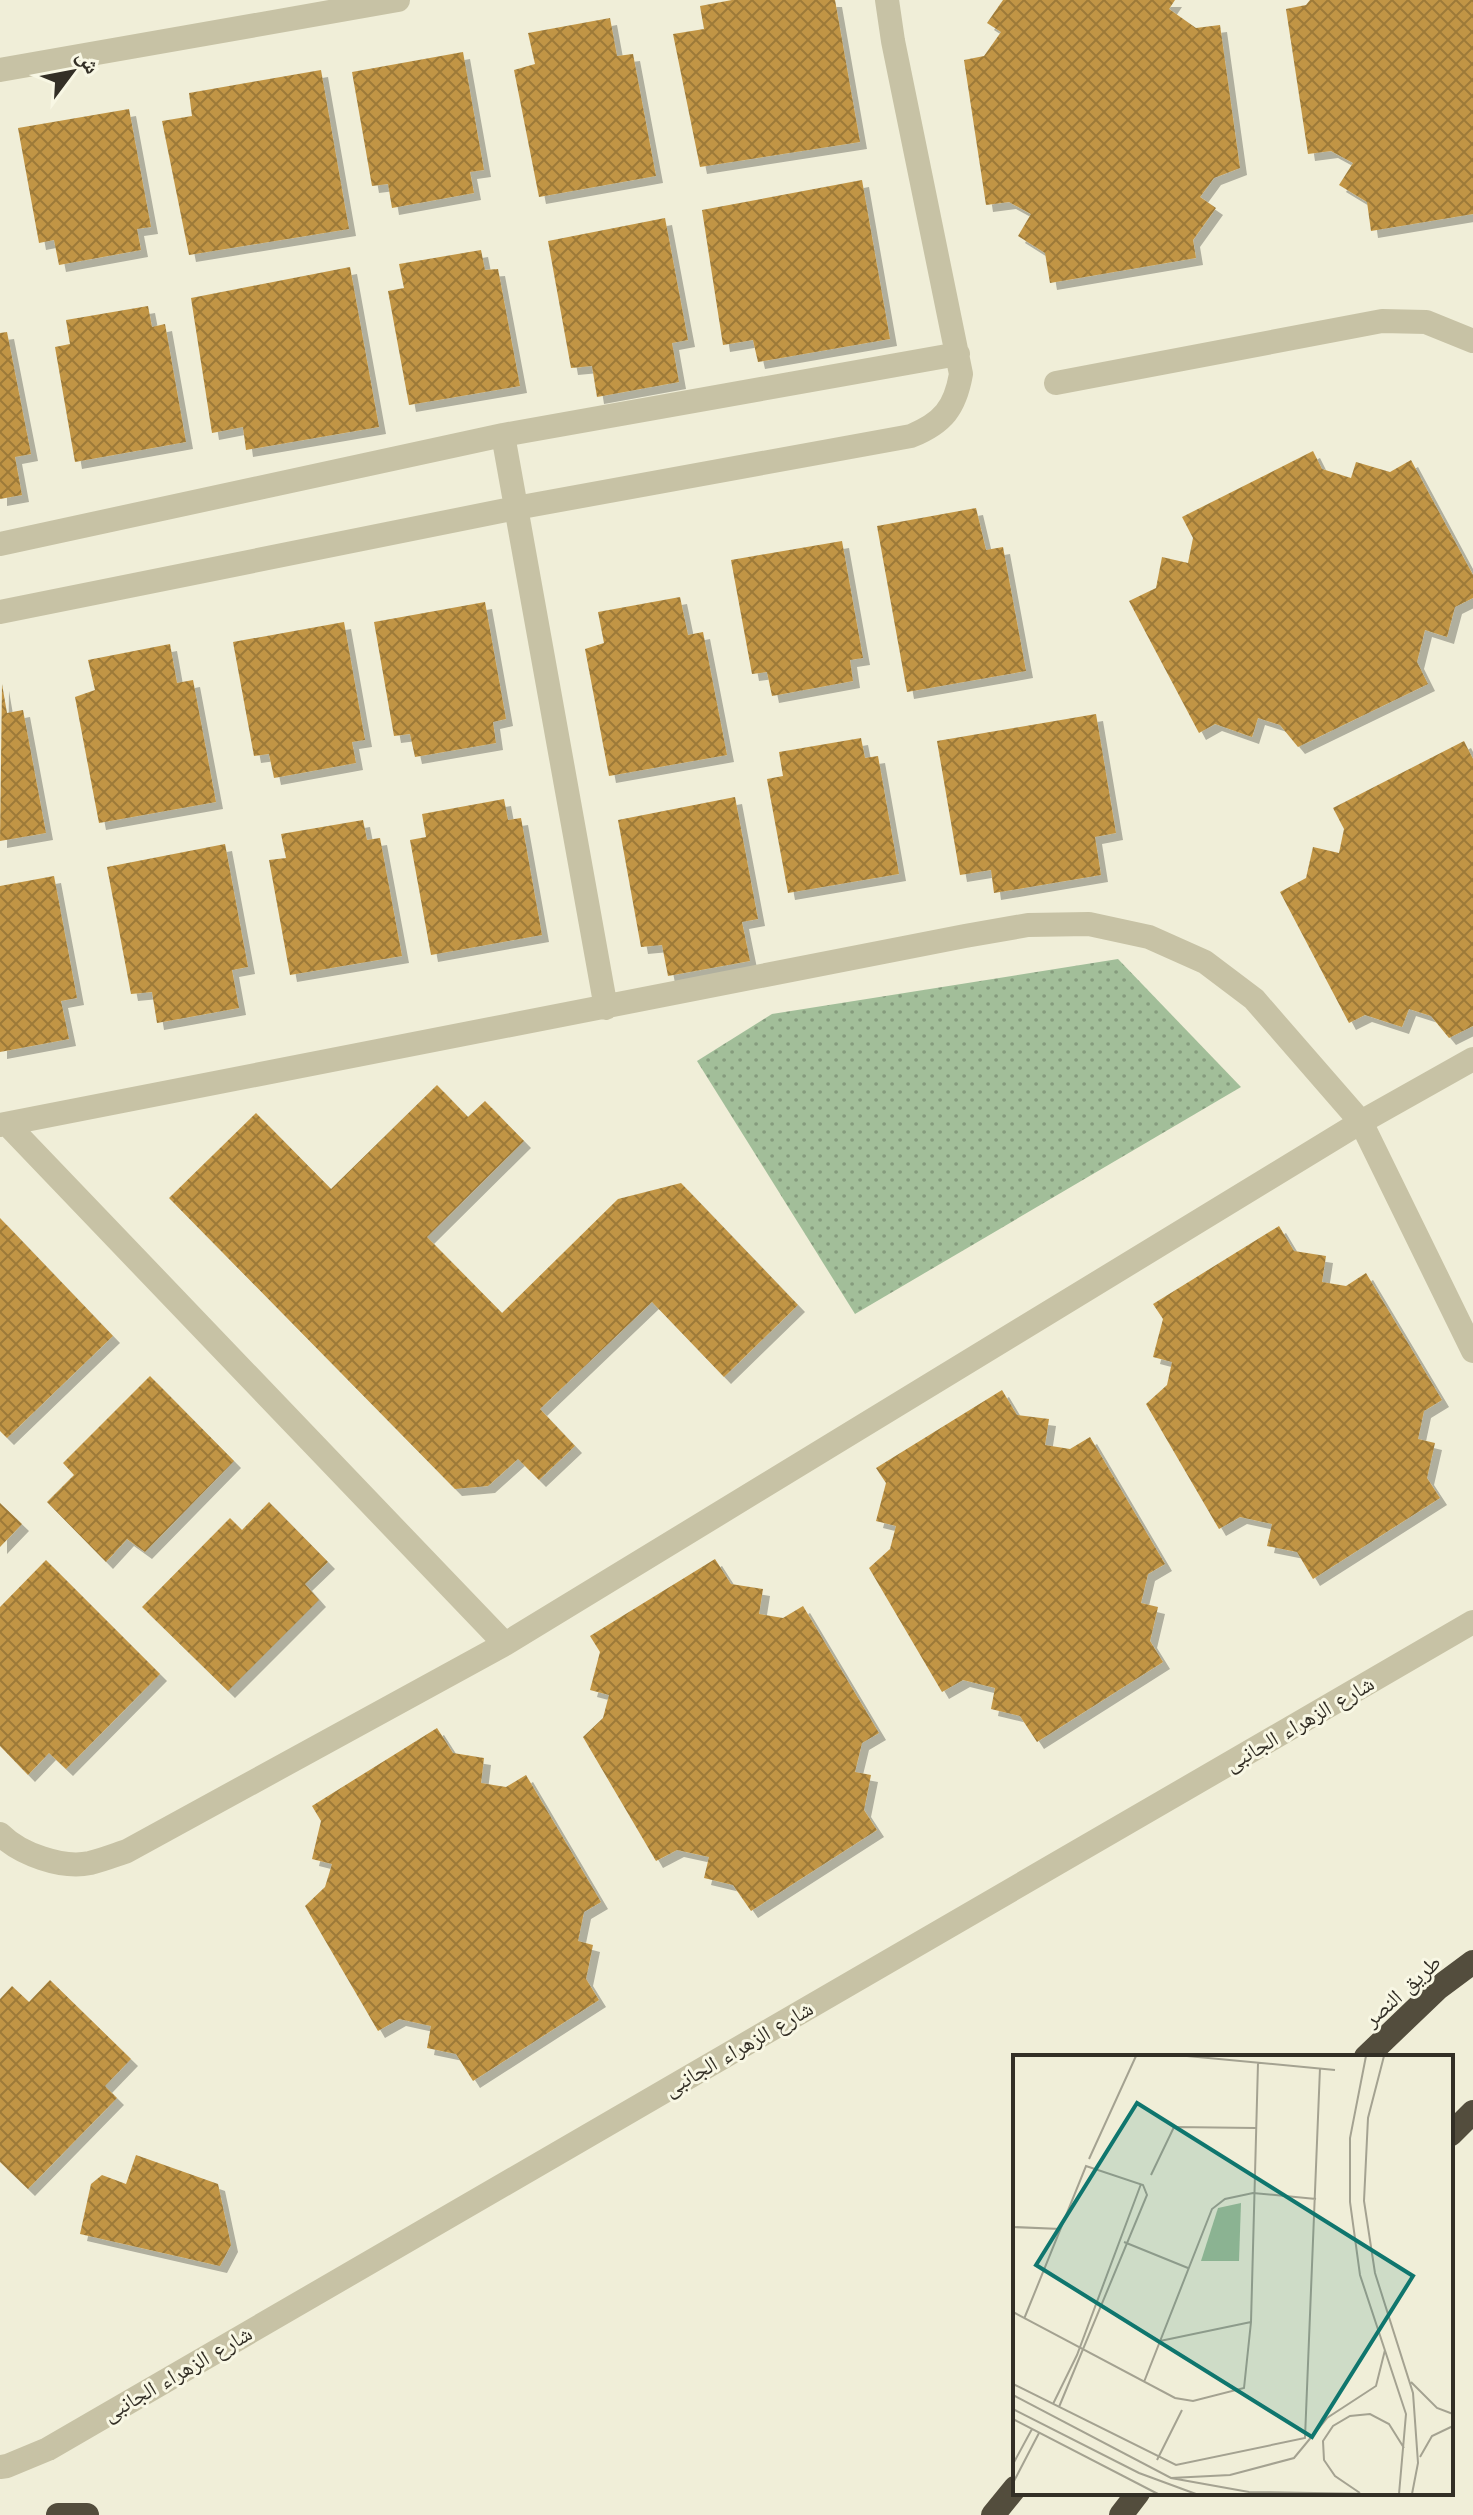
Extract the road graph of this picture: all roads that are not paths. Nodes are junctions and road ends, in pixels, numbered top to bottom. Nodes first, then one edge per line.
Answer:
1 (398, 0) edge
2 (887, 0) edge
3 (333, 6) edge
4 (0, 70) edge
5 (1473, 341) edge
6 (958, 354) junction
7 (1056, 383) dead end
8 (503, 435) junction
9 (516, 508) junction
10 (0, 544) edge
11 (0, 612) edge
12 (606, 1008) junction
13 (1473, 1059) edge
14 (1361, 1122) junction
15 (4, 1124) edge
16 (1473, 1351) edge
17 (1473, 1622) edge
18 (505, 1644) junction
19 (0, 1834) edge
20 (1473, 1962) edge
21 (1368, 2055) edge
22 (1473, 2112) edge
23 (1453, 2132) edge
24 (0, 2467) edge
25 (1013, 2490) edge
26 (1136, 2495) edge
27 (58, 2515) edge
28 (87, 2515) edge
29 (993, 2515) edge
30 (1121, 2515) edge

1 - 3 street
2 - 6 street
3 - 4 street
5 - 7 street
6 - 8 street
6 - 9 street
8 - 9 street
8 - 10 street
9 - 11 street
9 - 12 street
12 - 14 street
12 - 15 street
13 - 14 street
14 - 16 street
14 - 18 street
15 - 18 street
17 - 24 street, شارع الزهراء الجانبى
18 - 19 street
20 - 21 highway, طريق النصر
22 - 23 highway
25 - 29 highway
26 - 30 highway
27 - 28 highway

